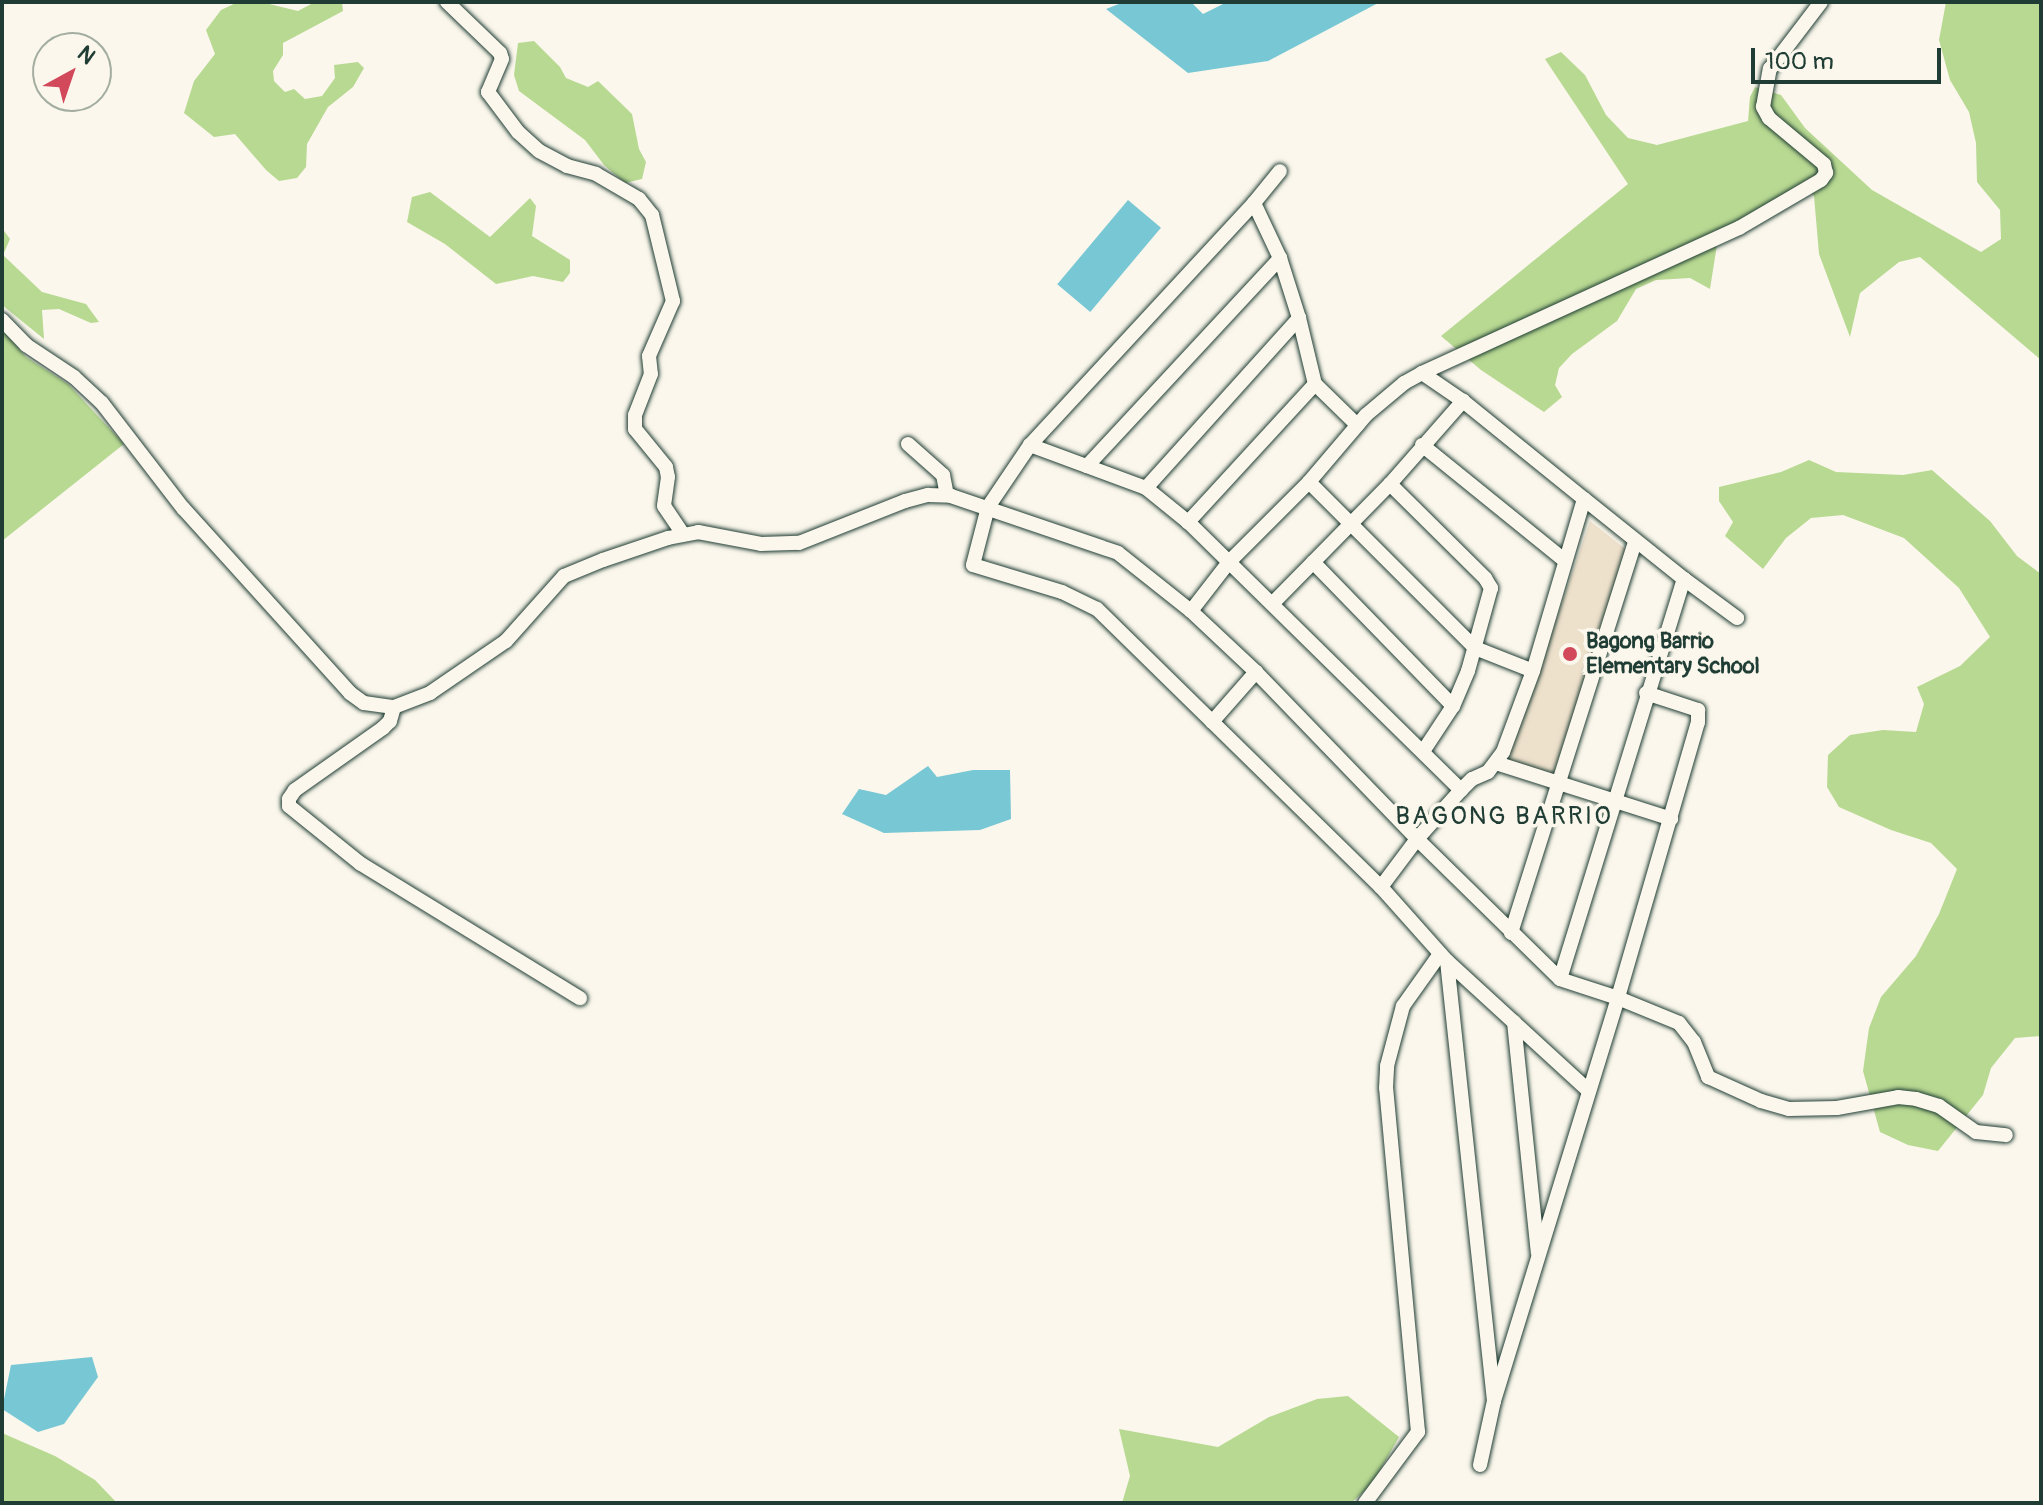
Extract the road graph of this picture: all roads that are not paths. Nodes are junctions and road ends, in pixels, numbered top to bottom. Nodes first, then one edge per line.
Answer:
1 (447, 2) edge
2 (1821, 2) edge
3 (1280, 171) dead end
4 (1254, 203) junction
5 (1280, 258) junction
6 (1299, 318) junction
7 (2, 320) edge
8 (1422, 373) junction
9 (1315, 384) junction
10 (1463, 401) junction
11 (1357, 425) junction
12 (908, 444) dead end
13 (1030, 445) junction
14 (1422, 445) junction
15 (1087, 466) junction
16 (1309, 482) junction
17 (1390, 484) junction
18 (1146, 488) junction
19 (947, 495) junction
20 (1584, 499) junction
21 (988, 507) junction
22 (1188, 522) junction
23 (1352, 523) junction
24 (683, 534) junction
25 (1635, 541) junction
26 (1565, 561) junction
27 (1229, 562) junction
28 (1313, 562) junction
29 (1684, 579) junction
30 (1273, 603) junction
31 (1191, 611) junction
32 (1737, 618) dead end
33 (1475, 648) junction
34 (1533, 671) junction
35 (1256, 672) junction
36 (1646, 693) junction
37 (1453, 706) junction
38 (394, 707) junction
39 (1212, 722) junction
40 (1424, 750) junction
41 (1496, 763) junction
42 (1558, 784) junction
43 (1461, 790) junction
44 (1612, 802) junction
45 (1671, 819) junction
46 (1417, 839) junction
47 (1381, 887) junction
48 (1511, 933) junction
49 (1444, 957) junction
50 (1560, 979) junction
51 (580, 998) dead end
52 (1618, 998) junction
53 (1514, 1022) junction
54 (1588, 1090) junction
55 (2006, 1135) dead end
56 (1539, 1260) junction
57 (1494, 1401) junction
58 (1480, 1465) dead end
59 (1365, 1503) edge

1 - 24 street
2 - 8 street
3 - 4 street
4 - 5 street
4 - 13 street
5 - 6 street
5 - 15 street
6 - 9 street
6 - 18 street
7 - 38 street
8 - 10 street
8 - 11 street
9 - 11 street
9 - 22 street
10 - 14 street
10 - 20 street
11 - 16 street
12 - 19 street
13 - 15 street
13 - 21 street
14 - 17 street
14 - 26 street
15 - 18 street
16 - 23 street
16 - 27 street
17 - 23 street
17 - 33 street
18 - 22 street
19 - 21 street
19 - 24 street
20 - 25 street
20 - 26 street
21 - 31 street
21 - 39 street
22 - 27 street
23 - 28 street
23 - 33 street
24 - 38 street
25 - 29 street
25 - 42 street
26 - 34 street
27 - 30 street
27 - 31 street
28 - 30 street
28 - 37 street
29 - 32 street
29 - 36 street
30 - 40 street
31 - 35 street
33 - 34 street
33 - 37 street
34 - 41 street
35 - 39 street
35 - 46 street
36 - 44 street
36 - 45 street
37 - 40 street
38 - 51 street
39 - 47 street
40 - 43 street
41 - 42 street
41 - 43 street
42 - 44 street
42 - 48 street
43 - 46 street
44 - 45 street
44 - 50 street
45 - 52 street
46 - 47 street
46 - 48 street
47 - 49 street
48 - 50 street
49 - 53 street
49 - 57 street
49 - 59 street
50 - 52 street
52 - 54 street
52 - 55 street
53 - 54 street
53 - 56 street
54 - 56 street
56 - 57 street
57 - 58 street

